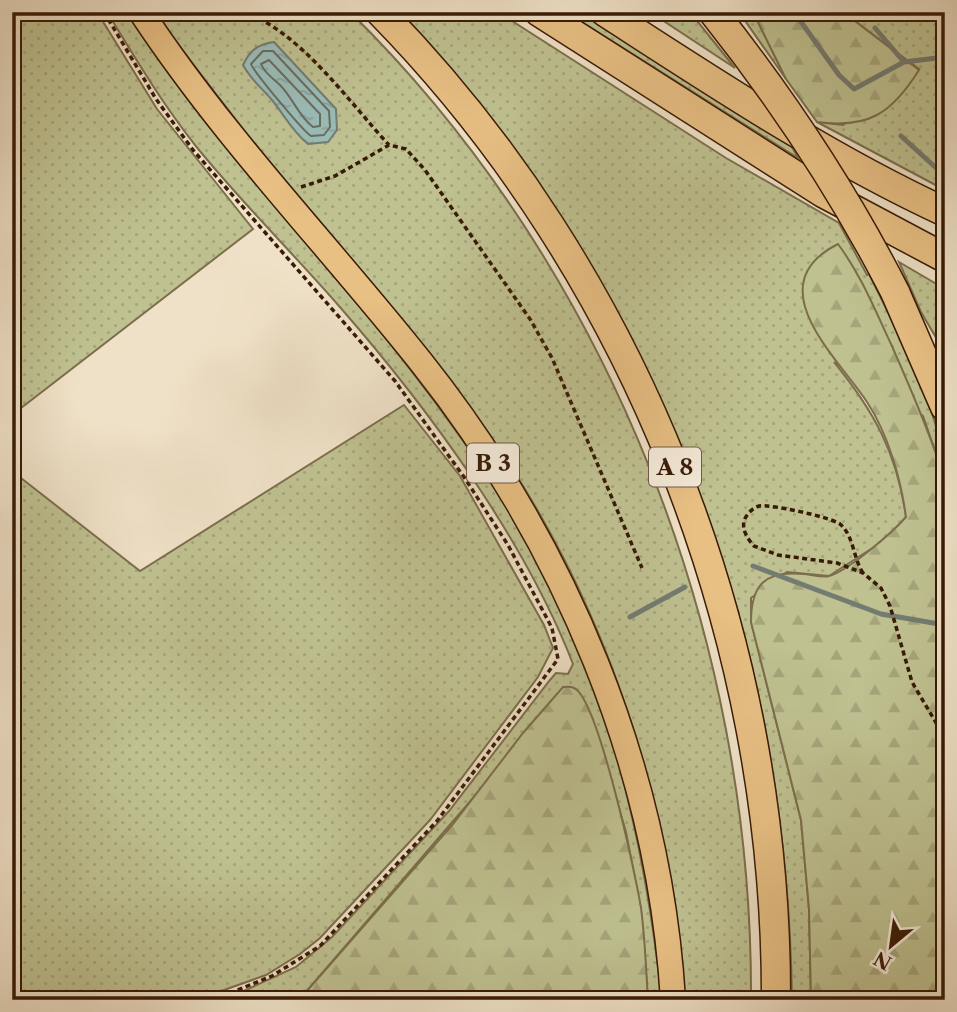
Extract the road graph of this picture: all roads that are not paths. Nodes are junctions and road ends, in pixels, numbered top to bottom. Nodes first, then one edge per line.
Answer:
1 (141, 12) edge
2 (380, 12) edge
3 (538, 12) edge
4 (605, 12) edge
5 (713, 12) edge
6 (945, 212) edge
7 (945, 258) edge
8 (945, 407) edge
9 (673, 1000) edge
10 (776, 1000) edge

1 - 9 main road, B 3
2 - 10 highway, A 8
3 - 7 highway
4 - 6 highway
5 - 8 highway, bridge

